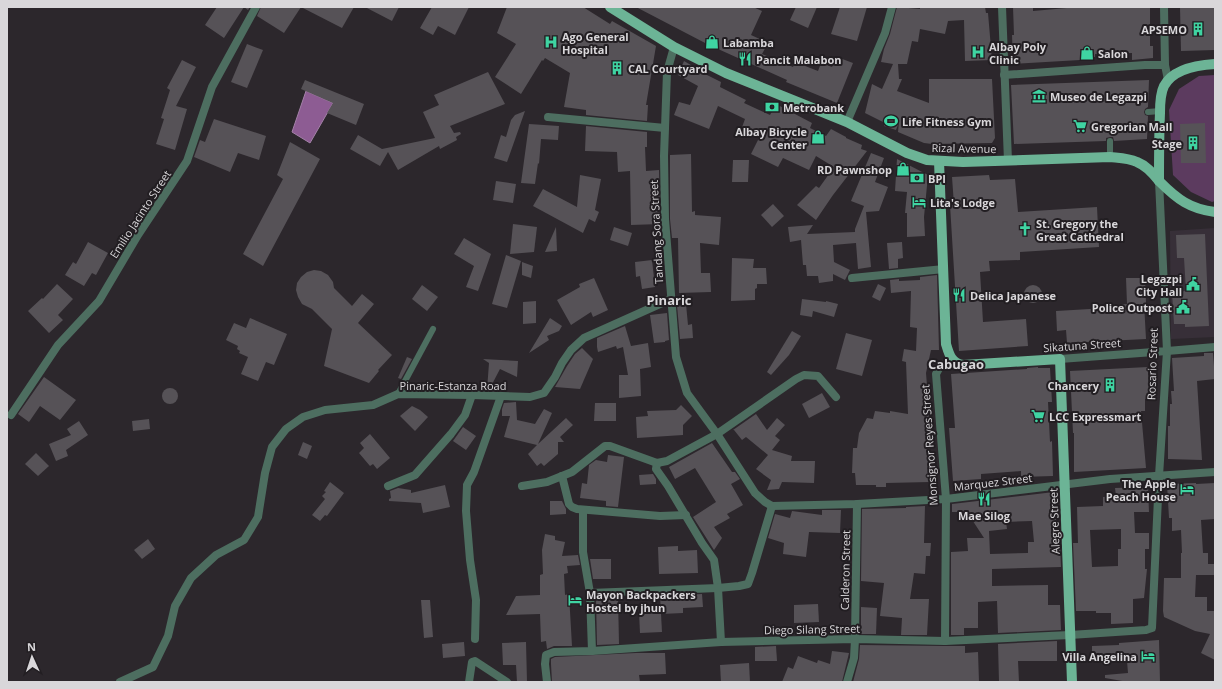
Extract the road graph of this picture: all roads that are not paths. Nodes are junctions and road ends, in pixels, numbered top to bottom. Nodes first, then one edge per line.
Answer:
1 (256, 7) edge
2 (892, 7) edge
3 (1002, 7) edge
4 (1164, 7) edge
5 (616, 10) edge
6 (674, 47) junction
7 (1215, 64) edge
8 (1165, 65) junction
9 (1004, 75) junction
10 (1168, 80) junction
11 (1160, 111) junction
12 (1148, 112) dead end
13 (548, 117) dead end
14 (846, 122) junction
15 (665, 128) junction
16 (1110, 141) dead end
17 (1110, 157) junction
18 (939, 161) junction
19 (1008, 161) junction
20 (1159, 181) junction
21 (1215, 212) edge
22 (944, 269) junction
23 (852, 278) dead end
24 (671, 299) junction
25 (433, 329) dead end
26 (1215, 347) edge
27 (1167, 351) junction
28 (1060, 359) junction
29 (952, 360) junction
30 (398, 394) junction
31 (472, 395) junction
32 (502, 396) junction
33 (836, 397) dead end
34 (11, 415) dead end
35 (717, 434) junction
36 (656, 463) junction
37 (1215, 472) edge
38 (562, 476) junction
39 (1159, 476) junction
40 (1065, 485) junction
41 (388, 486) dead end
42 (522, 486) dead end
43 (946, 499) junction
44 (857, 504) junction
45 (772, 506) junction
46 (583, 510) junction
47 (686, 515) junction
48 (718, 588) junction
49 (590, 592) junction
50 (1152, 628) joint
51 (1070, 635) junction
52 (475, 639) dead end
53 (855, 639) junction
54 (945, 641) junction
55 (721, 642) junction
56 (592, 652) junction
57 (120, 682) edge
58 (469, 682) edge
59 (507, 682) edge
60 (547, 682) edge
61 (847, 682) edge
62 (1072, 682) edge

1 - 34 street, Emilio Jacinto Street
2 - 14 street
3 - 9 street
4 - 8 street
5 - 6 main road, Rizal Avenue
6 - 14 main road, Rizal Avenue
6 - 15 street, Tandang Sora Street
7 - 10 main road
8 - 9 street
8 - 10 street
9 - 19 street
10 - 11 main road, Rosario Street
11 - 12 lane
11 - 20 main road, Rosario Street
13 - 15 street
14 - 18 main road, Rizal Avenue
15 - 24 street, Tandang Sora Street
16 - 17 lane
17 - 19 main road, Rizal Avenue
17 - 20 main road, Rizal Avenue
18 - 19 main road, Rizal Avenue
18 - 22 main road
20 - 21 main road, Rizal Avenue
20 - 27 street, Rosario Street
22 - 23 street
22 - 29 main road
24 - 32 street, Pinaric-Estanza Road
24 - 35 street, Tandang Sora Street
25 - 30 lane
26 - 27 street, Sikatuna Street
27 - 28 street, Sikatuna Street
27 - 39 street, Rosario Street
28 - 29 main road, Sikatuna Street
28 - 40 main road, Alegre Street
29 - 43 street, Monsignor Reyes Street
30 - 31 street, Pinaric-Estanza Road
30 - 57 street, Pinaric-Estanza Road
31 - 32 street, Pinaric-Estanza Road
31 - 41 street
32 - 52 street
33 - 35 street
35 - 36 street
35 - 45 street, Tandang Sora Street
36 - 38 street
36 - 47 street
37 - 39 street, Marquez Street
38 - 42 street
38 - 46 street
39 - 40 street, Marquez Street
39 - 50 street, Rosario Street
40 - 43 street, Marquez Street
40 - 51 main road, Alegre Street
43 - 44 street, Marquez Street
43 - 54 street, Monsignor Reyes Street
44 - 45 street, Marquez Street
44 - 53 street, Calderon Street
45 - 48 street
46 - 47 street
46 - 49 street
47 - 48 street
48 - 49 street
48 - 55 street
49 - 56 street
50 - 51 street, Diego Silang Street
51 - 54 street, Diego Silang Street
51 - 62 main road, Alegre Street
53 - 54 street, Diego Silang Street
53 - 55 street, Diego Silang Street
53 - 61 street, Calderon Street
55 - 56 street, Diego Silang Street
56 - 60 street, Diego Silang Street
58 - 59 street

